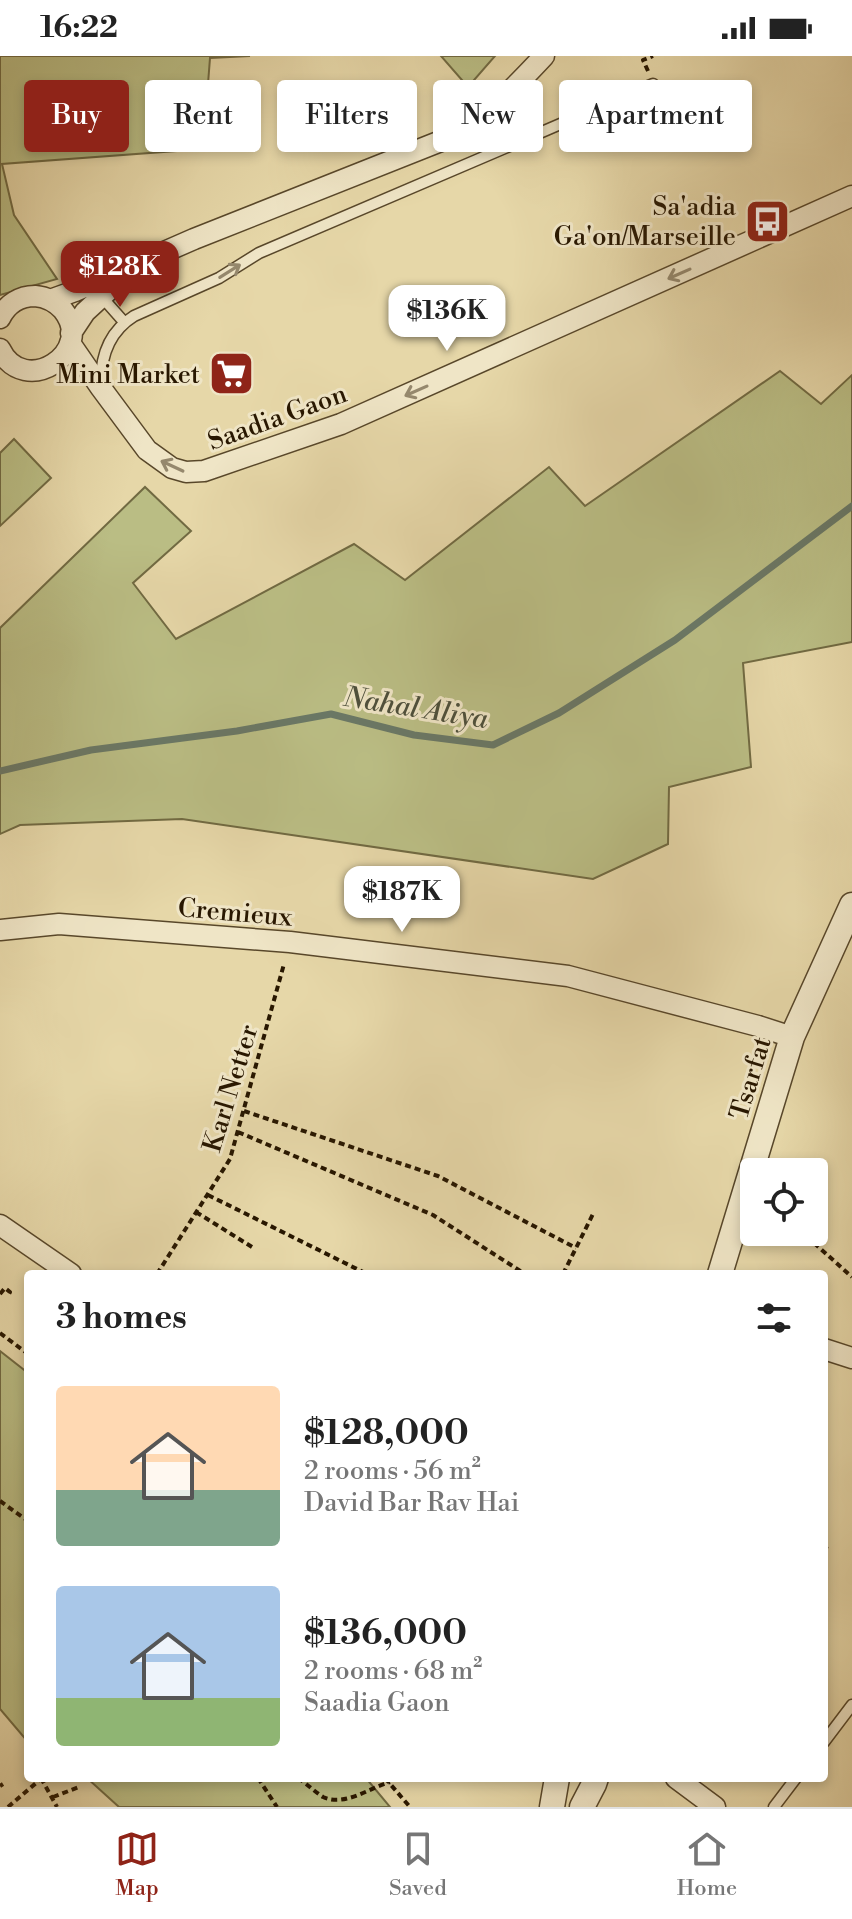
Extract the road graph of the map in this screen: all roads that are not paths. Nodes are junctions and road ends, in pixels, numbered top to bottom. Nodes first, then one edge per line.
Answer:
1 (544, 56) edge
2 (522, 80) edge
3 (433, 144) edge
4 (495, 152) edge
5 (852, 196) edge
6 (141, 261) junction
7 (101, 296) junction
8 (50, 300) junction
9 (1, 314) edge
10 (124, 322) junction
11 (71, 338) junction
12 (0, 349) edge
13 (21, 368) junction
14 (0, 375) edge
15 (101, 388) junction
16 (852, 905) edge
17 (0, 930) edge
18 (792, 1037) junction
19 (0, 1225) edge
20 (65, 1270) edge
21 (721, 1270) edge
22 (828, 1350) edge
23 (852, 1358) edge
24 (852, 1705) edge
25 (828, 1737) edge
26 (556, 1782) edge
27 (594, 1782) edge
28 (681, 1782) edge
29 (793, 1782) edge
30 (552, 1807) edge
31 (582, 1807) edge
32 (715, 1807) edge
33 (774, 1807) edge

1 - 2 street
3 - 6 street
10 -> 4 lane
5 -> 15 street, Saadia Gaon
6 - 7 street
6 - 8 street
7 - 10 lane
7 - 11 street
8 - 9 street
8 - 11 street, Saadia Gaon
10 - 15 lane
11 - 13 street
11 - 15 street, Saadia Gaon
12 - 13 street
13 - 14 street
16 - 18 street, Tsarfat
17 - 18 street, Cremieux
18 - 21 street, Tsarfat
19 - 20 street
22 - 23 street
24 - 25 lane
26 - 30 street
27 - 31 street
28 - 32 street
29 - 33 lane

